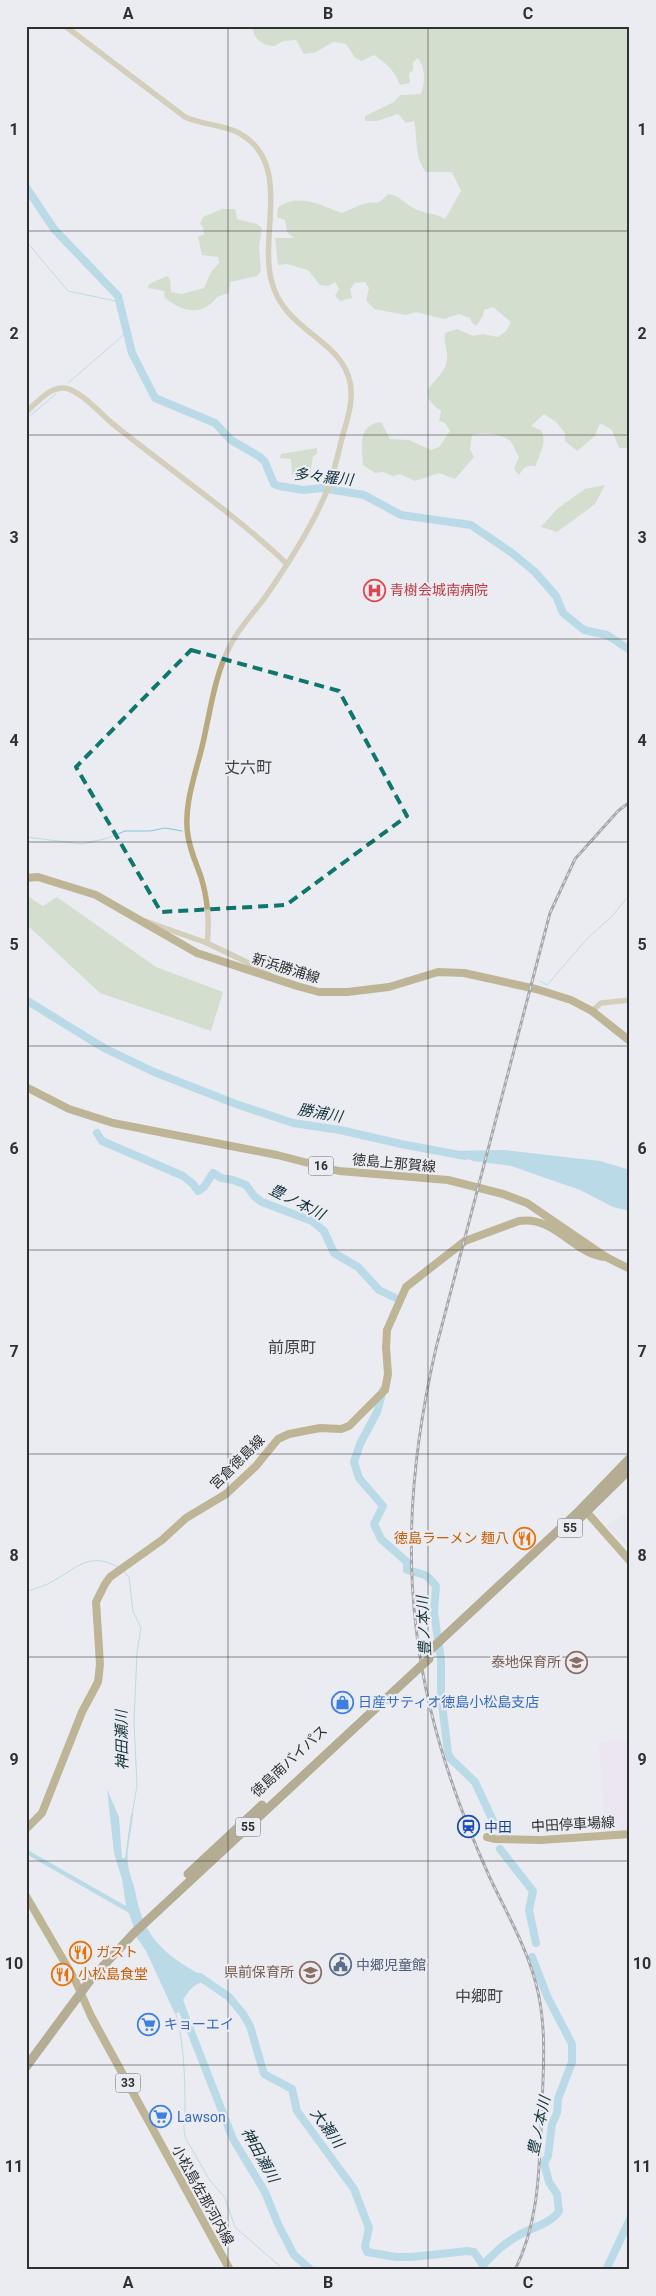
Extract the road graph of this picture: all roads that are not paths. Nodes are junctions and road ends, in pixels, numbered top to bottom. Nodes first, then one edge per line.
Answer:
1 (65, 26) edge
2 (26, 412) edge
3 (286, 563) junction
4 (26, 878) edge
5 (138, 920) junction
6 (206, 943) junction
7 (274, 979) junction
8 (630, 1000) edge
9 (592, 1011) junction
10 (630, 1041) edge
11 (26, 1087) edge
12 (606, 1257) junction
13 (630, 1269) edge
14 (629, 1459) edge
15 (625, 1471) edge
16 (585, 1510) junction
17 (630, 1561) edge
18 (26, 1830) edge
19 (630, 1834) edge
20 (487, 1837) dead end
21 (26, 1896) edge
22 (80, 1991) junction
23 (26, 2058) edge
24 (26, 2067) edge
25 (230, 2270) edge

1 - 3 street
2 - 3 street
3 - 6 street
4 - 5 main road, 新浜勝浦線
5 - 6 street
5 - 7 main road, 新浜勝浦線
6 - 7 street
7 - 9 main road, 新浜勝浦線
8 - 9 street
9 - 10 main road, 新浜勝浦線
11 - 12 main road, 徳島上那賀線 / 16
12 - 13 main road, 徳島上那賀線 / 16
12 - 18 main road, 宮倉徳島線
14 - 15 highway, 徳島南バイパス / 55
15 - 16 highway, 徳島南バイパス / 55
16 - 17 main road
16 - 22 highway, 徳島南バイパス / 55
19 - 20 main road, 中田停車場線
21 - 22 main road, 小松島佐那河内線 / 33
22 - 23 highway, 徳島南バイパス / 55
22 - 24 highway, 徳島南バイパス / 55
22 - 25 main road, 小松島佐那河内線 / 33

